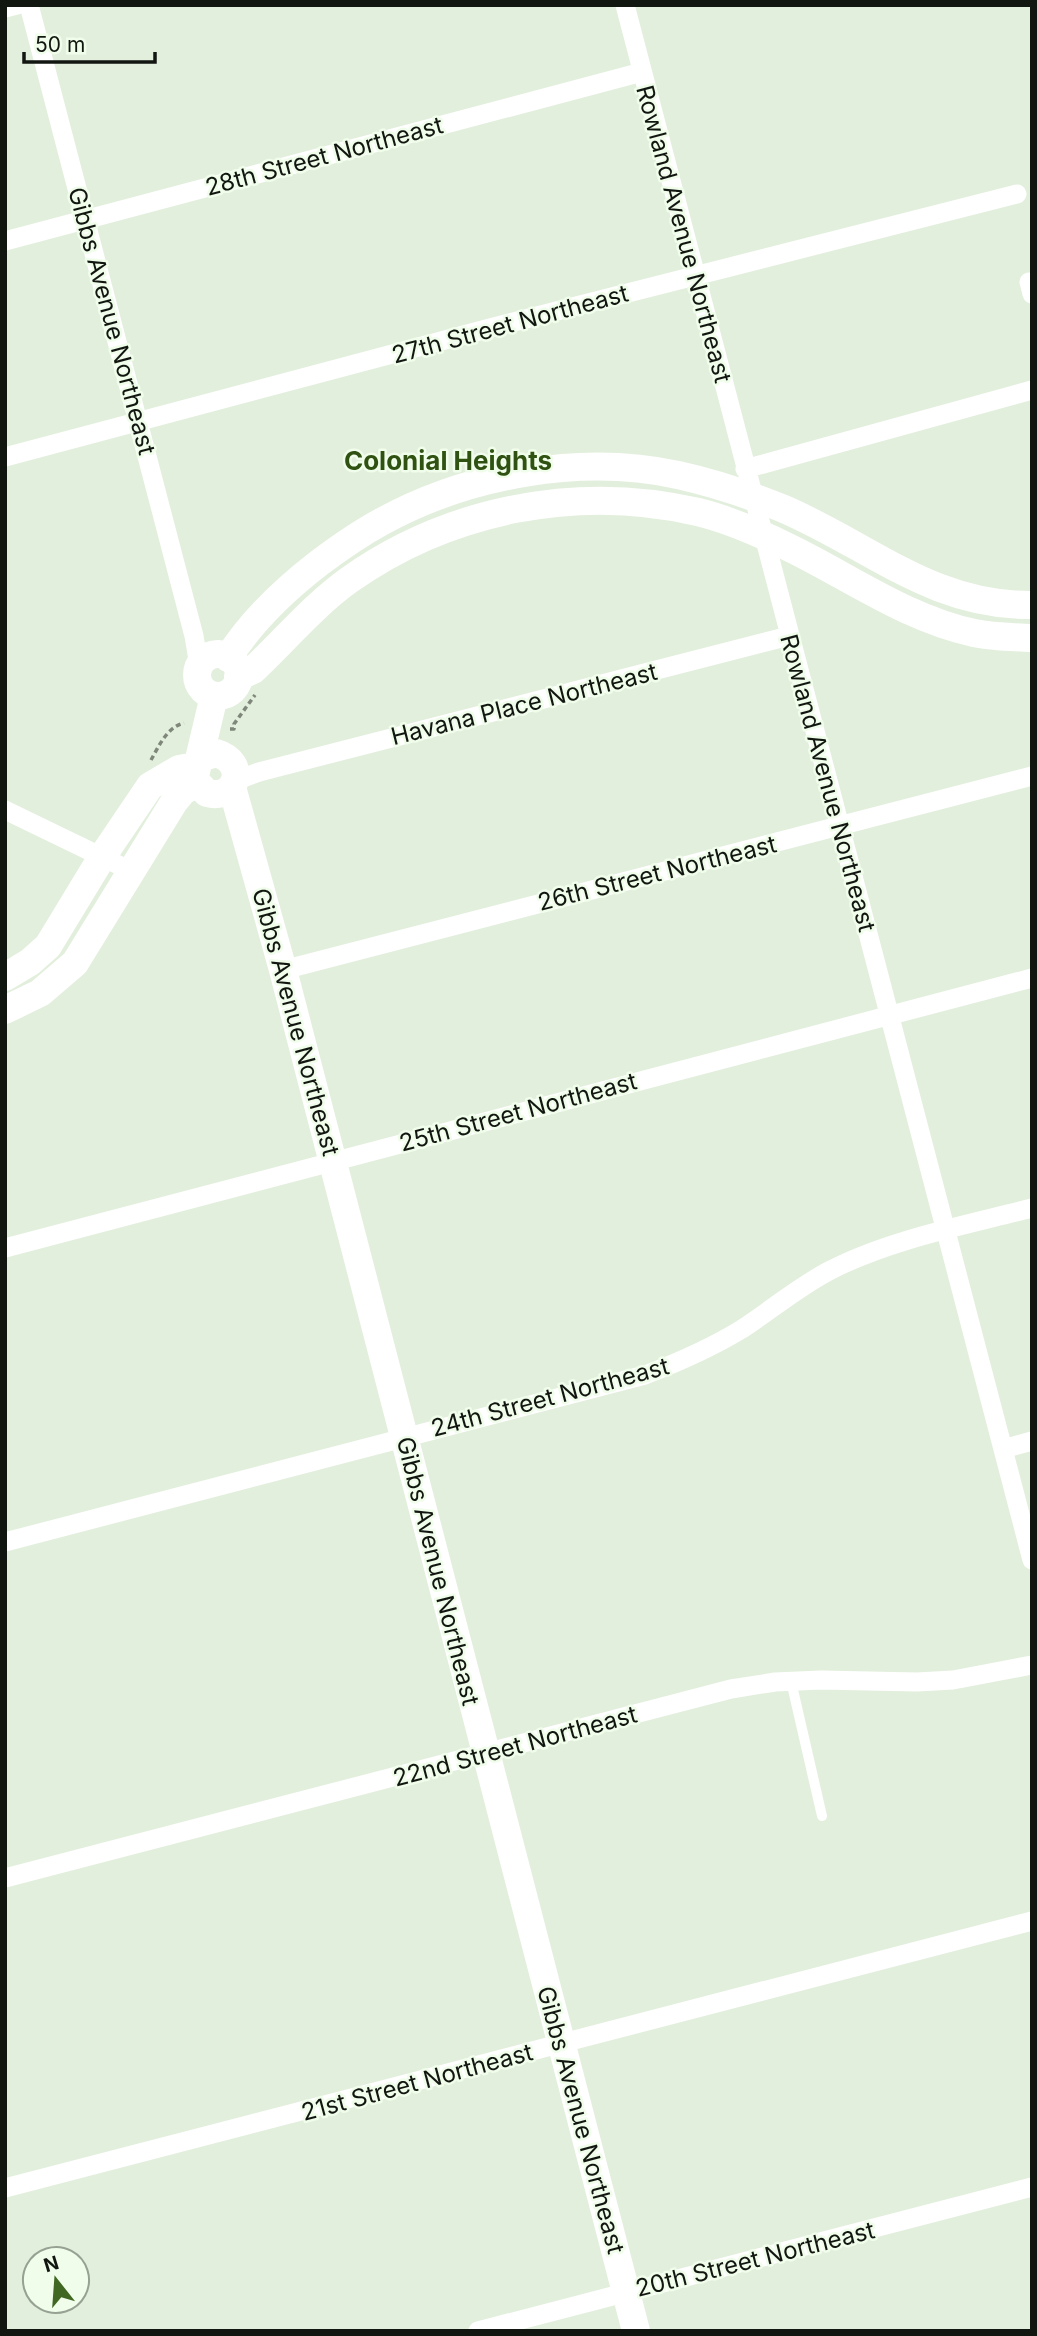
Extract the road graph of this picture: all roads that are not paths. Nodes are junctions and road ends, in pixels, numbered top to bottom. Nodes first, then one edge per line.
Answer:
1 (17, 5) edge
2 (29, 5) edge
3 (625, 5) edge
4 (5, 8) edge
5 (642, 72) junction
6 (1017, 194) dead end
7 (86, 220) junction
8 (5, 241) edge
9 (695, 276) junction
10 (1032, 390) edge
11 (138, 421) junction
12 (5, 457) edge
13 (745, 468) junction
14 (456, 491) junction
15 (753, 498) junction
16 (467, 521) junction
17 (763, 534) junction
18 (1032, 605) edge
19 (789, 636) junction
20 (1032, 638) edge
21 (222, 671) junction
22 (1032, 776) edge
23 (222, 778) junction
24 (5, 810) edge
25 (839, 826) junction
26 (102, 857) junction
27 (131, 872) junction
28 (283, 970) junction
29 (5, 977) edge
30 (1032, 978) edge
31 (5, 1010) edge
32 (889, 1014) junction
33 (333, 1161) junction
34 (1032, 1208) edge
35 (947, 1230) junction
36 (5, 1248) edge
37 (404, 1437) junction
38 (1032, 1441) edge
39 (1003, 1449) junction
40 (5, 1542) edge
41 (1032, 1560) edge
42 (1032, 1665) edge
43 (791, 1681) junction
44 (485, 1754) junction
45 (822, 1816) dead end
46 (5, 1878) edge
47 (1032, 1921) edge
48 (562, 2043) junction
49 (1032, 2187) edge
50 (5, 2188) edge
51 (626, 2292) junction
52 (478, 2331) edge
53 (636, 2331) edge

1 - 4 street
2 - 7 street, Gibbs Avenue Northeast
3 - 5 street, Rowland Avenue Northeast
5 - 7 street, 28th Street Northeast
5 - 9 street, Rowland Avenue Northeast
6 - 9 street, 27th Street Northeast
7 - 8 street, 28th Street Northeast
7 - 11 street, Gibbs Avenue Northeast
9 - 11 street, 27th Street Northeast
9 - 13 street, Rowland Avenue Northeast
10 - 13 street
11 - 12 street, 27th Street Northeast
11 - 21 street, Gibbs Avenue Northeast
13 - 15 street, Rowland Avenue Northeast
14 - 15 street
14 - 16 street
14 - 21 street
15 - 17 street, Rowland Avenue Northeast
15 - 18 street
16 - 17 street
16 - 21 street
17 - 19 street, Rowland Avenue Northeast
17 - 20 street
19 - 23 street, Havana Place Northeast
19 - 25 street, Rowland Avenue Northeast
21 - 23 street, Gibbs Avenue Northeast
22 - 25 street, 26th Street Northeast
23 - 26 street
23 - 27 street
23 - 28 street, Gibbs Avenue Northeast
24 - 26 street
25 - 28 street, 26th Street Northeast
25 - 32 street, Rowland Avenue Northeast
26 - 27 street
26 - 29 street
27 - 31 street
28 - 33 street, Gibbs Avenue Northeast
30 - 32 street, 25th Street Northeast
32 - 33 street, 25th Street Northeast
32 - 35 street, Rowland Avenue Northeast
33 - 36 street, 25th Street Northeast
33 - 37 street, Gibbs Avenue Northeast
34 - 35 street, 24th Street Northeast
35 - 37 street, 24th Street Northeast
35 - 39 street, Rowland Avenue Northeast
37 - 40 street, 24th Street Northeast
37 - 44 street, Gibbs Avenue Northeast
38 - 39 street
39 - 41 street, Rowland Avenue Northeast
42 - 43 street, 22nd Street Northeast
43 - 44 street, 22nd Street Northeast
43 - 45 lane
44 - 46 street, 22nd Street Northeast
44 - 48 street, Gibbs Avenue Northeast
47 - 48 street, 21st Street Northeast
48 - 50 street, 21st Street Northeast
48 - 51 street, Gibbs Avenue Northeast
49 - 51 street, 20th Street Northeast
51 - 52 street, 20th Street Northeast
51 - 53 street, Gibbs Avenue Northeast

